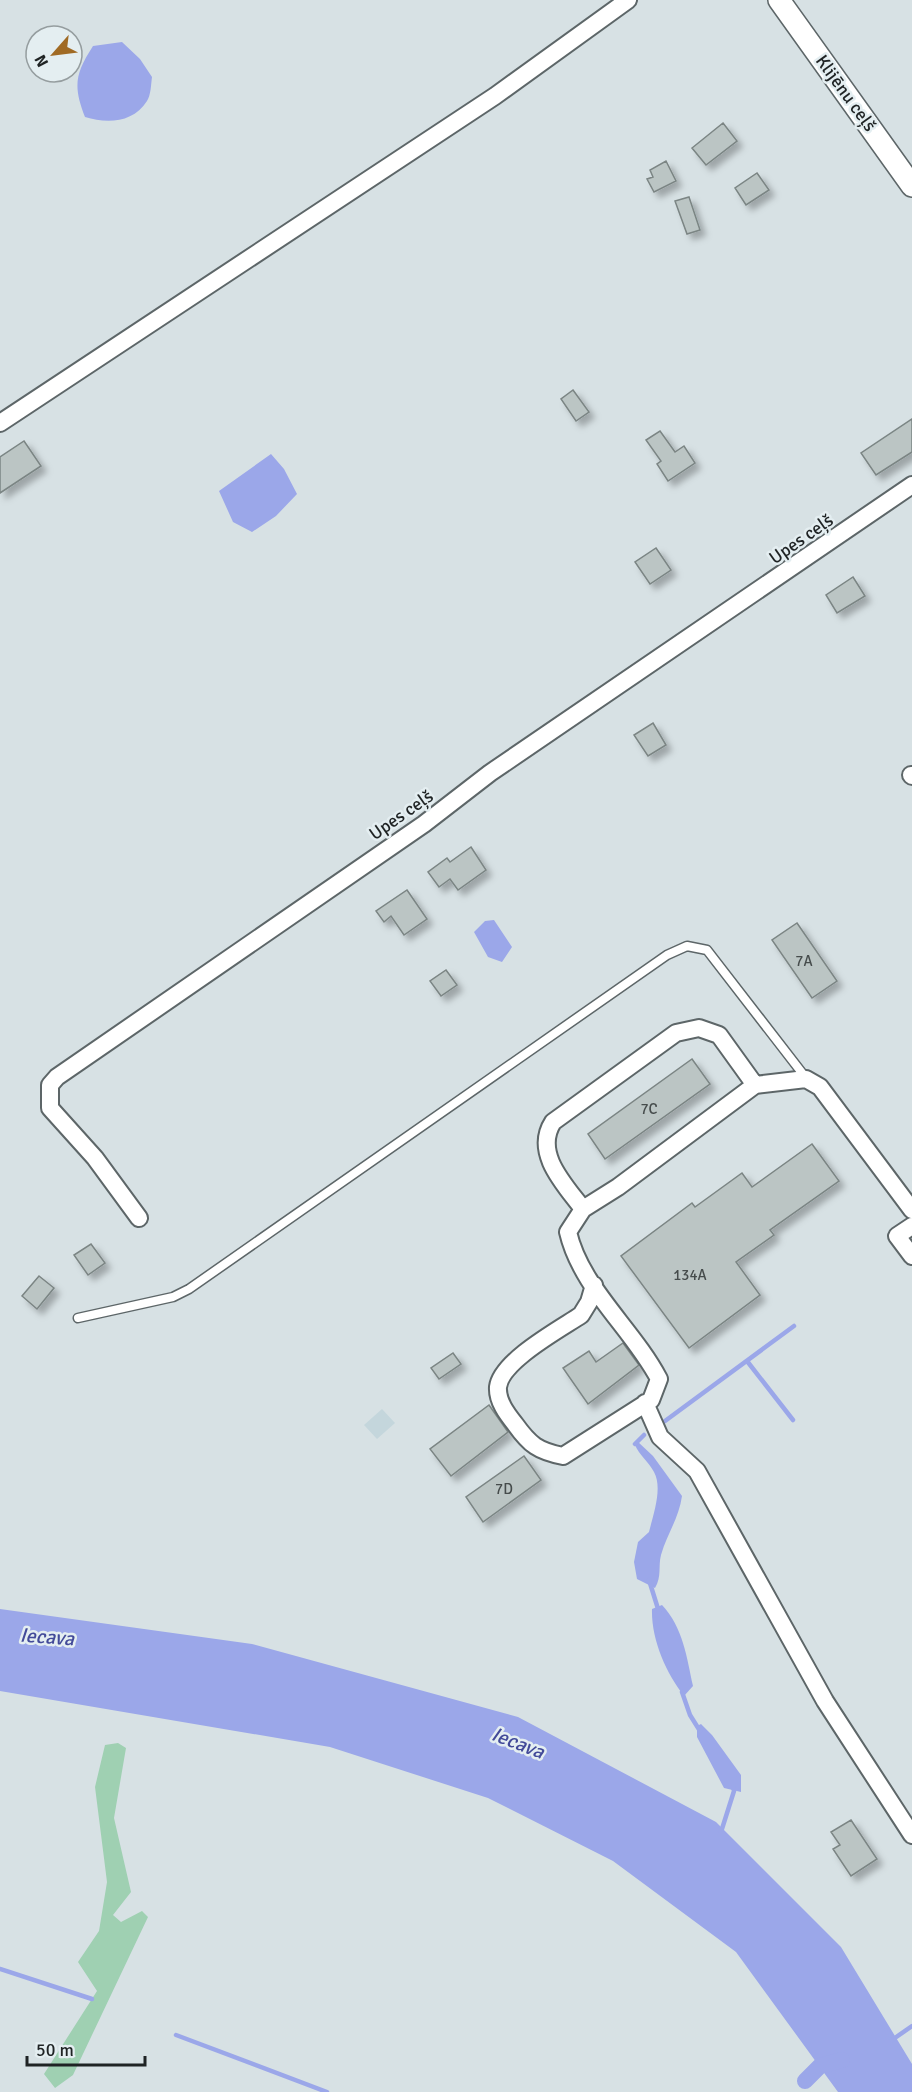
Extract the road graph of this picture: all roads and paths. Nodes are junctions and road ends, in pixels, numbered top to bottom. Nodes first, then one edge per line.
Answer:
1 (628, 0) edge
2 (779, 0) edge
3 (912, 186) edge
4 (0, 423) edge
5 (912, 485) edge
6 (806, 1078) junction
7 (754, 1085) junction
8 (583, 1209) junction
9 (912, 1210) edge
10 (139, 1218) dead end
11 (912, 1226) edge
12 (912, 1256) edge
13 (594, 1285) junction
14 (78, 1318) dead end
15 (645, 1403) junction
16 (912, 1834) edge

1 - 4 street
2 - 3 street, Klijēnu ceļš
5 - 10 street, Upes ceļš
6 - 7 street
6 - 9 street
6 - 14 lane
7 - 8 street
7 - 8 street
8 - 13 street
11 - 12 street
13 - 15 street
13 - 15 street
15 - 16 street

